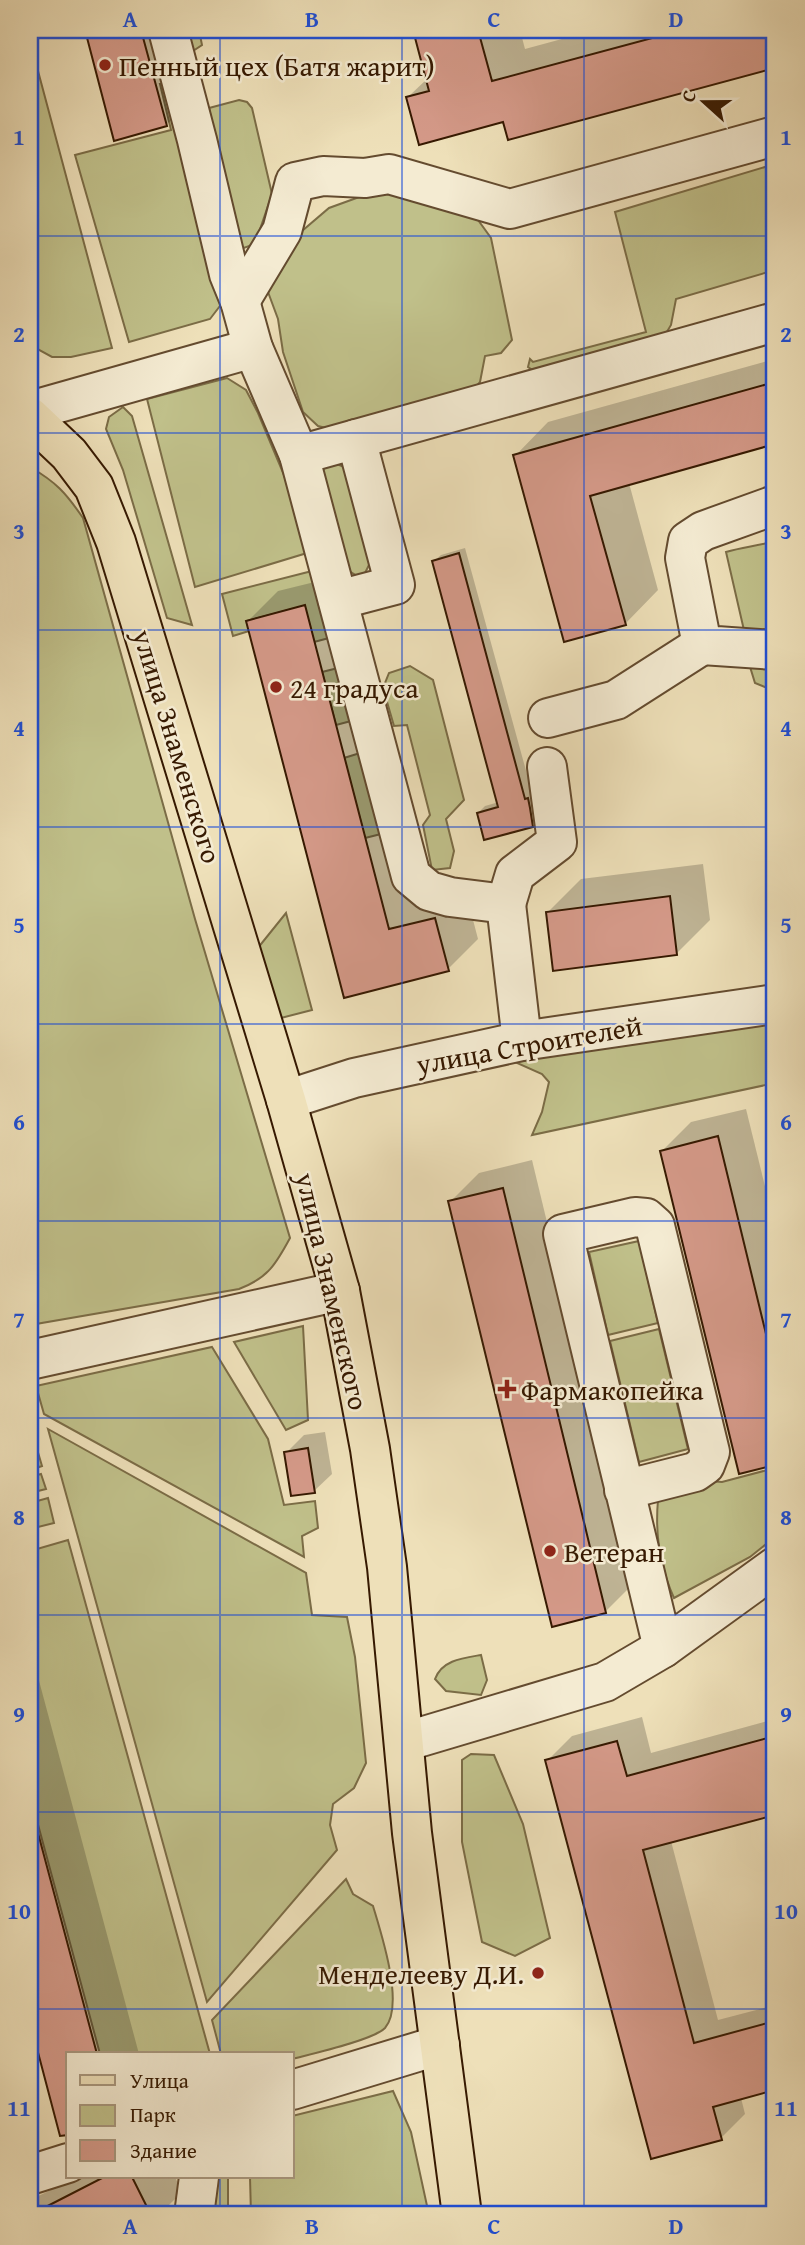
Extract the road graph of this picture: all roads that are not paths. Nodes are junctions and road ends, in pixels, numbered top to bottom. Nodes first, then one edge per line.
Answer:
1 (168, 30) edge
2 (775, 136) edge
3 (240, 302) junction
4 (775, 322) edge
5 (253, 348) junction
6 (30, 411) edge
7 (30, 417) edge
8 (356, 439) junction
9 (299, 455) junction
10 (775, 505) edge
11 (338, 600) junction
12 (702, 645) junction
13 (775, 650) edge
14 (548, 718) dead end
15 (547, 767) dead end
16 (506, 904) junction
17 (775, 1004) edge
18 (522, 1041) junction
19 (286, 1100) junction
20 (340, 1291) junction
21 (30, 1360) edge
22 (624, 1490) junction
23 (775, 1567) edge
24 (663, 1648) junction
25 (404, 1742) junction
26 (440, 2045) junction
27 (294, 2089) edge
28 (66, 2164) edge
29 (30, 2175) edge
30 (199, 2178) edge
31 (194, 2215) edge
32 (462, 2215) edge

1 - 3 street
2 - 3 street
3 - 5 street
4 - 8 street
5 - 6 street
5 - 9 street
7 - 19 main road, улица Знаменского
8 - 9 street
8 - 11 street
9 - 11 street
10 - 12 street
11 - 16 street
12 - 13 street
12 - 14 street
15 - 16 street
16 - 18 street
17 - 18 street, улица Строителей
18 - 19 street, улица Строителей
19 - 20 main road, улица Знаменского
20 - 21 street
20 - 25 main road, улица Знаменского
22 - 22 street
22 - 24 street
23 - 24 street
24 - 25 street
25 - 26 main road, улица Знаменского
26 - 27 street
26 - 32 main road, улица Знаменского
28 - 29 street
30 - 31 street

